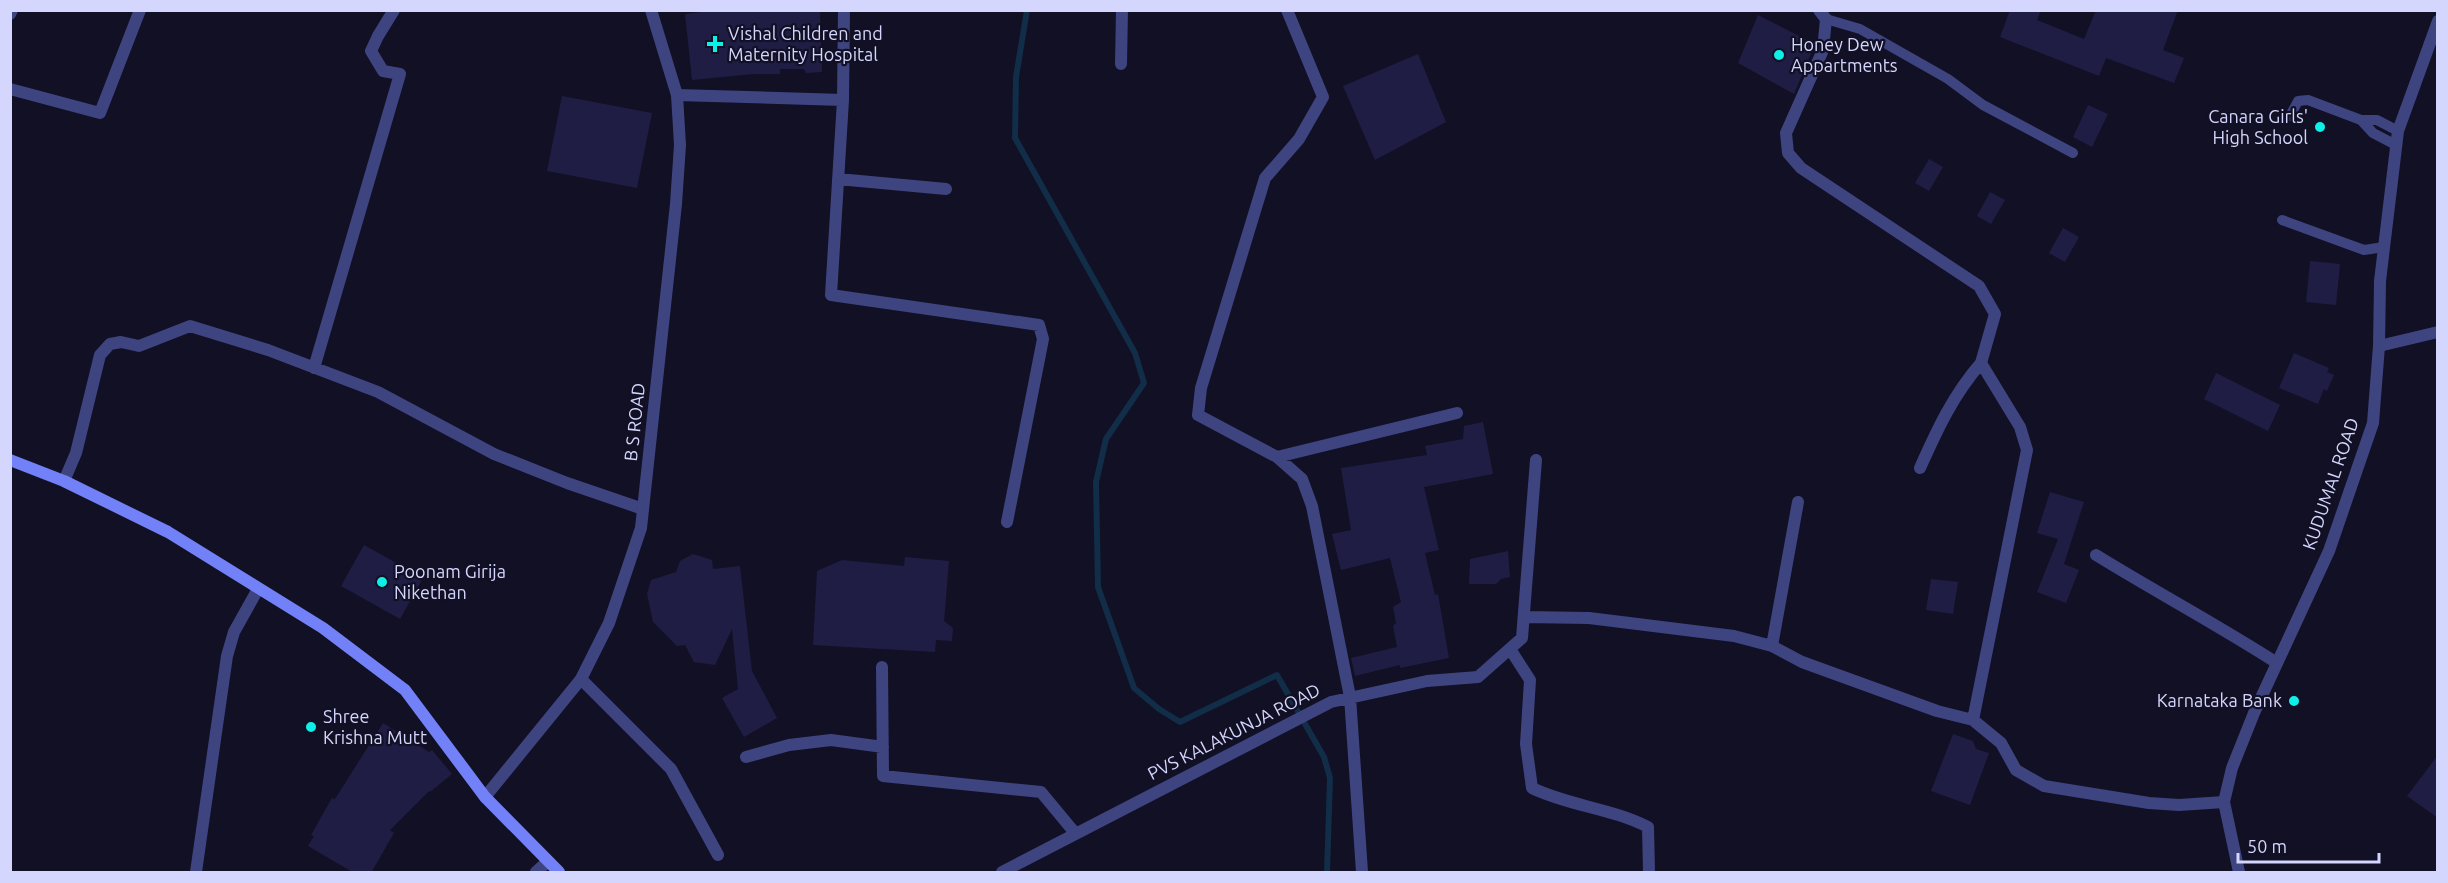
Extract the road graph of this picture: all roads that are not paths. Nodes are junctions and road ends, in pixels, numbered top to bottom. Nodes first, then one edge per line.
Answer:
1 (140, 10) edge
2 (394, 10) edge
3 (651, 10) edge
4 (844, 10) edge
5 (1122, 10) edge
6 (1287, 10) edge
7 (1823, 14) edge
8 (2438, 21) edge
9 (1121, 63) dead end
10 (10, 88) edge
11 (677, 95) junction
12 (843, 99) junction
13 (2290, 116) dead end
14 (2361, 120) junction
15 (2398, 131) junction
16 (2396, 145) junction
17 (2073, 153) dead end
18 (838, 179) junction
19 (946, 189) dead end
20 (2282, 220) dead end
21 (2384, 247) junction
22 (2438, 332) edge
23 (2379, 346) junction
24 (1981, 363) junction
25 (314, 368) junction
26 (1457, 413) dead end
27 (1277, 457) junction
28 (10, 460) edge
29 (1536, 460) dead end
30 (1920, 468) dead end
31 (64, 482) junction
32 (1798, 502) dead end
33 (643, 509) junction
34 (1006, 522) dead end
35 (2096, 555) dead end
36 (258, 588) junction
37 (1525, 617) junction
38 (1772, 646) junction
39 (1510, 649) junction
40 (2277, 663) junction
41 (882, 667) dead end
42 (581, 679) junction
43 (1350, 697) junction
44 (1973, 720) junction
45 (883, 747) junction
46 (746, 757) dead end
47 (485, 797) junction
48 (2224, 802) junction
49 (1075, 833) junction
50 (718, 855) dead end
51 (547, 862) junction
52 (196, 873) edge
53 (536, 873) edge
54 (559, 873) edge
55 (1002, 873) edge
56 (1362, 873) edge
57 (1649, 873) edge
58 (2239, 873) edge

1 - 10 street
2 - 25 street
3 - 11 street, B S ROAD
4 - 12 street
5 - 9 street
6 - 27 street
7 - 17 lane
7 - 24 street
8 - 15 street, KUDUMAL ROAD
11 - 12 street
11 - 33 street, B S ROAD
12 - 18 street
13 - 14 lane
14 - 15 lane
14 - 16 lane
15 - 16 street, KUDUMAL ROAD
16 - 21 street, KUDUMAL ROAD
18 - 19 street
18 - 34 street
20 - 21 lane
21 - 23 street, KUDUMAL ROAD
22 - 23 street
23 - 40 street, KUDUMAL ROAD
24 - 30 street
24 - 44 street
25 - 31 street
25 - 33 street
26 - 27 street
27 - 43 street
28 - 31 main road
29 - 37 street, PVS KALAKUNJA ROAD
31 - 36 main road
32 - 38 street
33 - 42 street, B S ROAD
35 - 40 street
36 - 47 main road
36 - 52 street
37 - 38 street
37 - 39 street, PVS KALAKUNJA ROAD
38 - 44 street
39 - 43 street, PVS KALAKUNJA ROAD
39 - 57 street
40 - 48 street, KUDUMAL ROAD
41 - 45 street
42 - 47 street, B S ROAD
42 - 50 street
43 - 49 street, PVS KALAKUNJA ROAD
43 - 56 street
44 - 48 street
45 - 46 street
45 - 49 street
47 - 51 main road
48 - 58 street, KUDUMAL ROAD
49 - 55 street, PVS KALAKUNJA ROAD
51 - 53 street
51 - 54 main road

